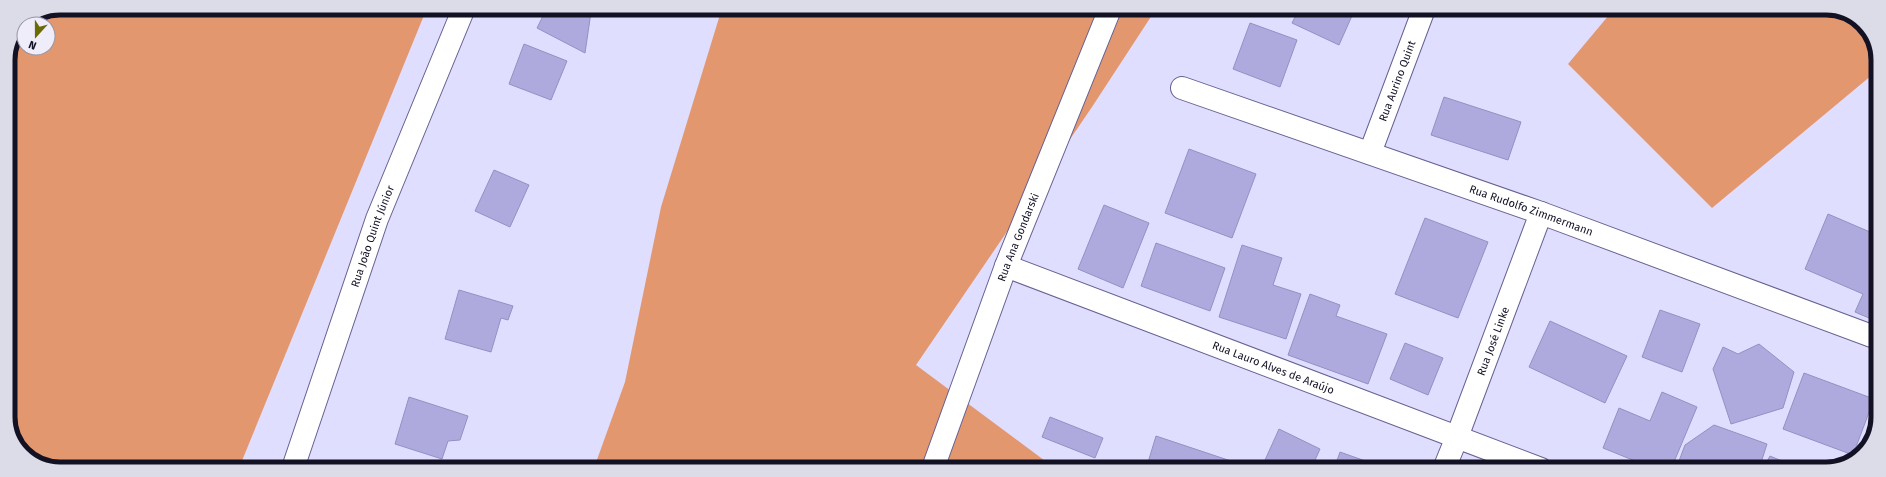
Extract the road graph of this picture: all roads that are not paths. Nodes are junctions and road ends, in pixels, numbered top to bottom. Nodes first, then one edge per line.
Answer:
1 (461, 15) edge
2 (1108, 15) edge
3 (1422, 15) edge
4 (1182, 88) dead end
5 (1370, 153) junction
6 (1541, 213) junction
7 (1006, 266) junction
8 (1871, 336) edge
9 (1457, 437) junction
10 (295, 462) edge
11 (935, 462) edge
12 (1447, 462) edge
13 (1523, 462) edge

1 - 10 street, Rua João Quint Júnior
2 - 7 street, Rua Ana Gondarski
3 - 5 street, Rua Aurino Quint
4 - 5 street, Rua Rudolfo Zimmermann
5 - 6 street, Rua Rudolfo Zimmermann
6 - 8 street, Rua Rudolfo Zimmermann
6 - 9 street, Rua José Linke
7 - 9 street, Rua Lauro Alves de Araújo
7 - 11 street, Rua Ana Gondarski
9 - 12 street, Rua José Linke
9 - 13 street, Rua Lauro Alves de Araújo

